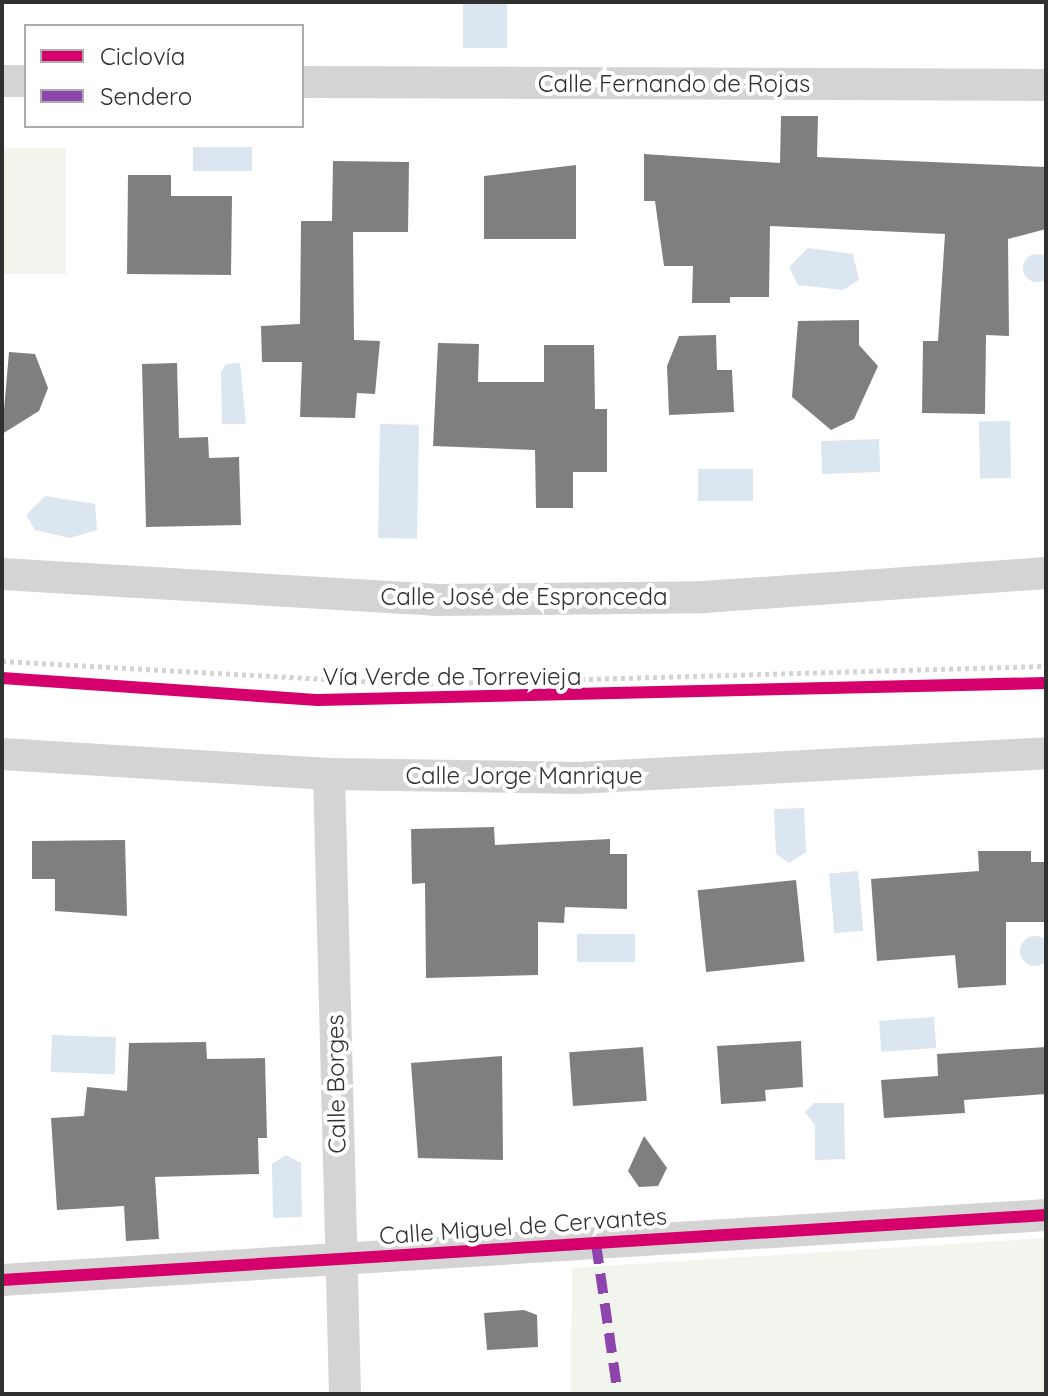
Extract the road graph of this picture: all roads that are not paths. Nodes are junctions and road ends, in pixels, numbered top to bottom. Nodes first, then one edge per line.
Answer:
1 (2, 81) edge
2 (24, 81) edge
3 (304, 82) edge
4 (1046, 85) edge
5 (1046, 573) edge
6 (2, 574) edge
7 (1046, 753) edge
8 (2, 754) edge
9 (329, 774) junction
10 (1046, 1215) edge
11 (340, 1260) junction
12 (2, 1280) edge
13 (345, 1394) edge

1 - 2 street
3 - 4 street, Calle Fernando de Rojas
5 - 6 street, Calle José de Espronceda
7 - 9 street, Calle Jorge Manrique
8 - 9 street, Calle Jorge Manrique
9 - 11 street, Calle Borges
10 - 11 street, Calle Miguel de Cervantes
11 - 12 street, Calle Miguel de Cervantes
11 - 13 street, Calle Borges

